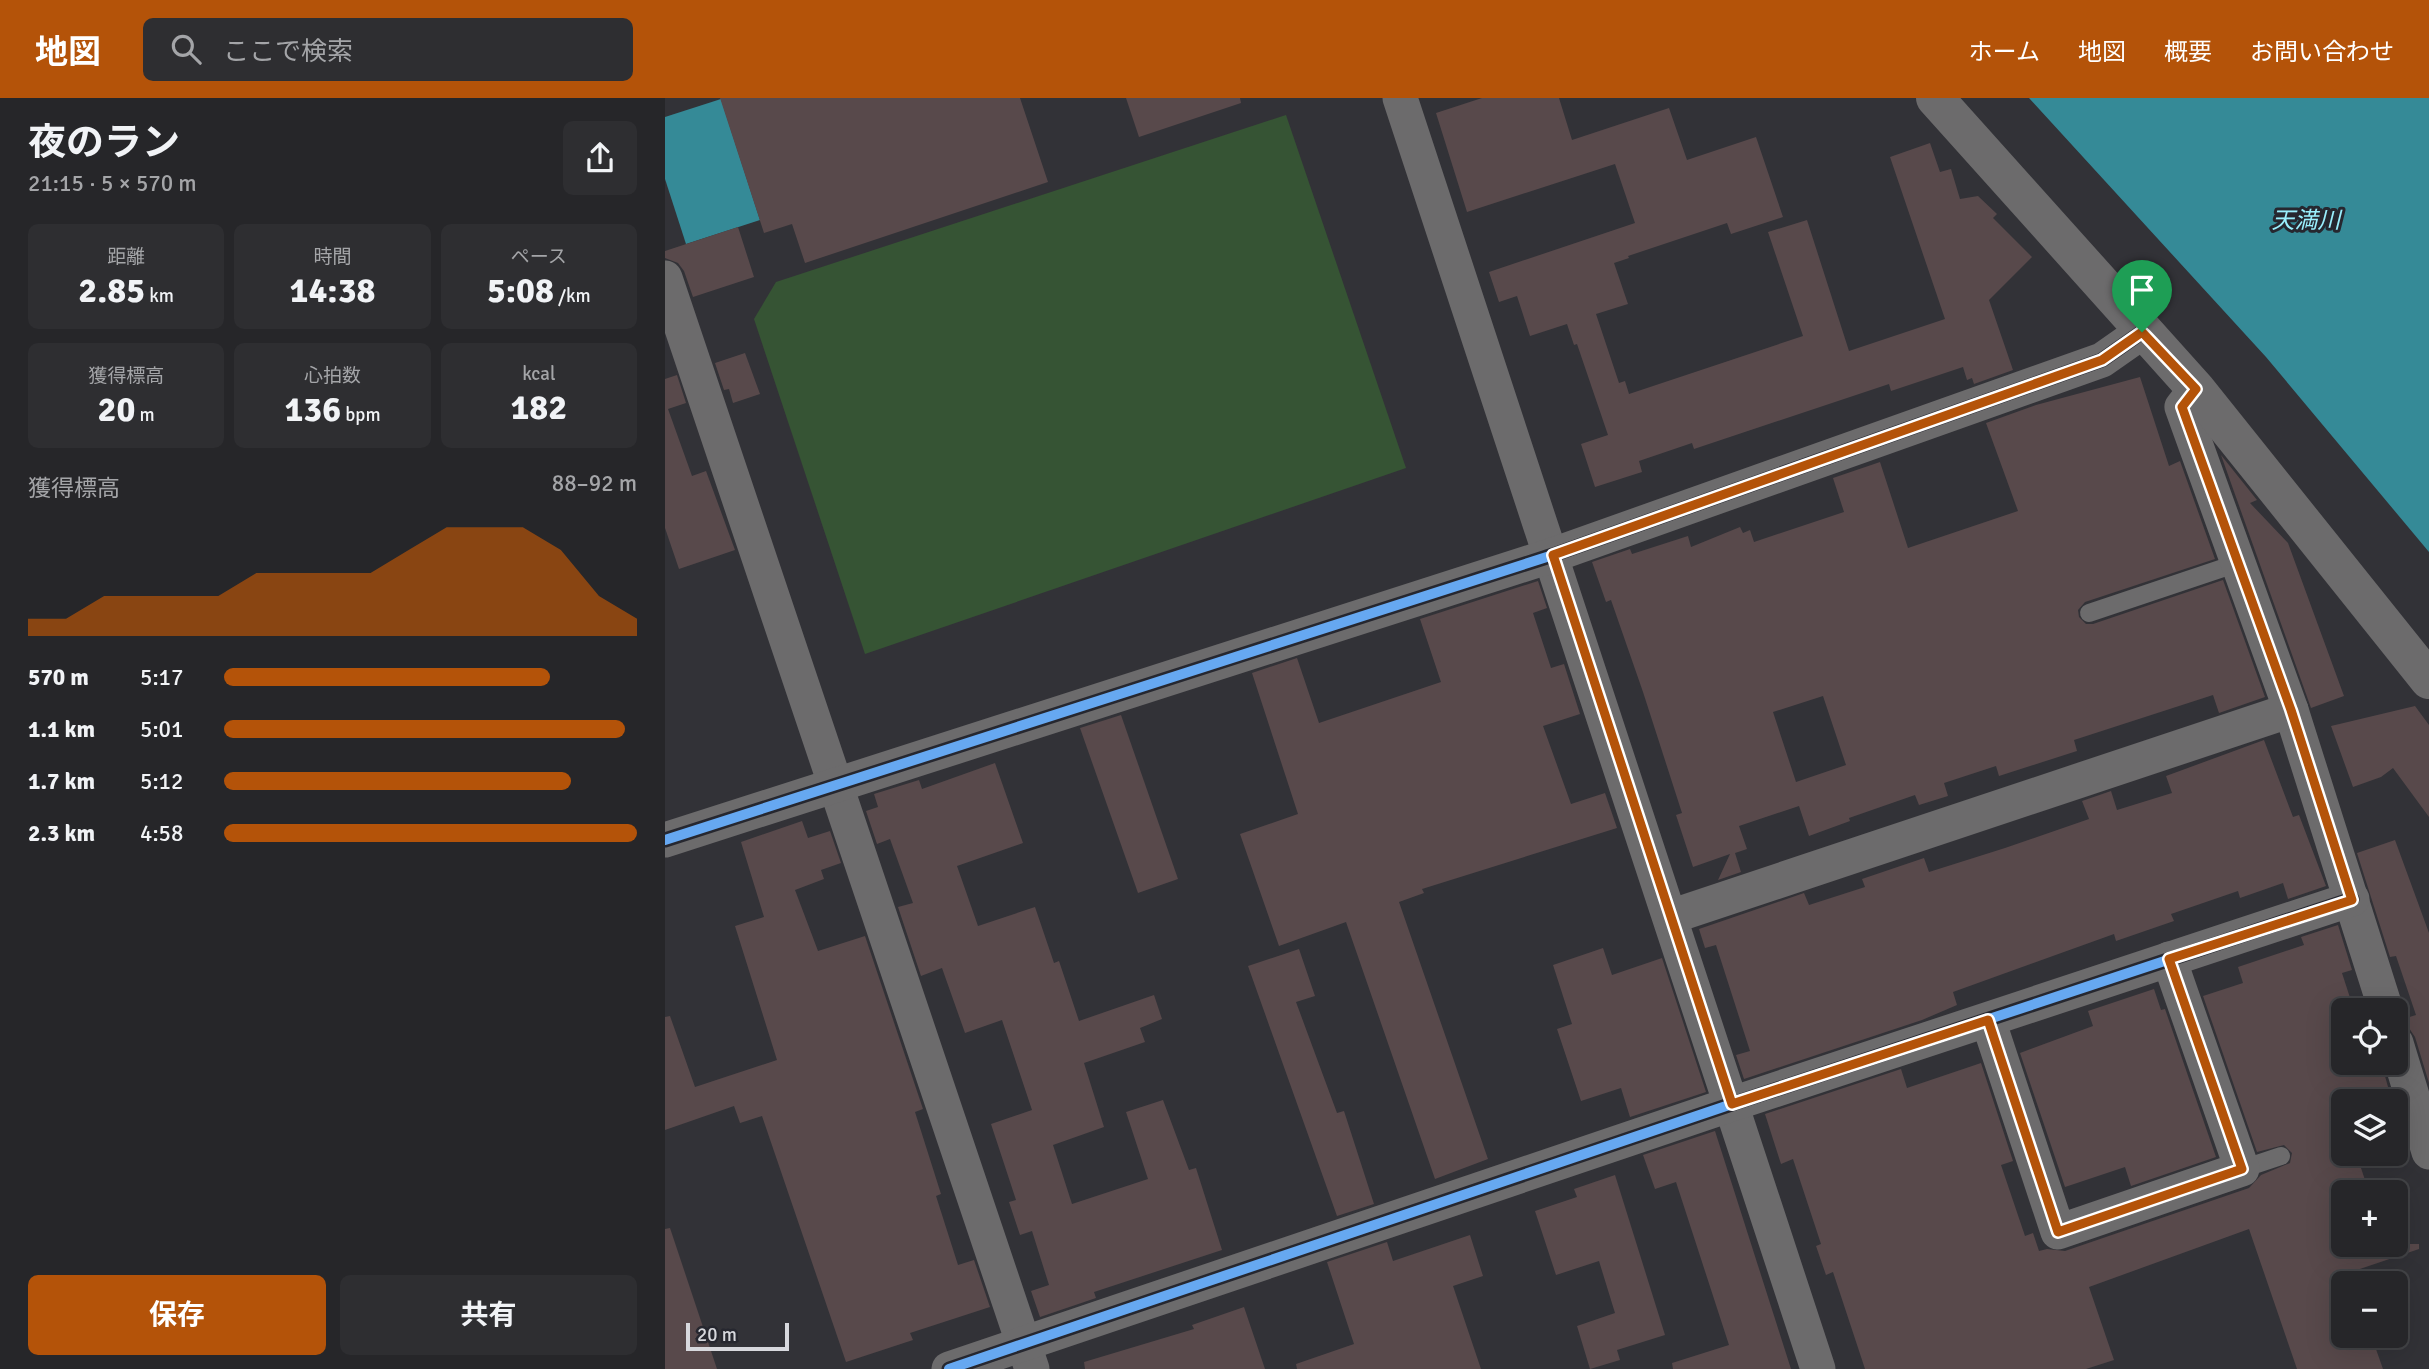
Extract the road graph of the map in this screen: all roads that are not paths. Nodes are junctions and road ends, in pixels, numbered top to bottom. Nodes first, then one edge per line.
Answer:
1 (1400, 98) edge
2 (1935, 98) edge
3 (665, 278) edge
4 (2142, 332) junction
5 (2196, 389) junction
6 (1553, 555) junction
7 (2238, 564) junction
8 (2089, 613) dead end
9 (2429, 680) edge
10 (2291, 710) junction
11 (837, 783) junction
12 (665, 840) edge
13 (2352, 900) junction
14 (1670, 917) junction
15 (2169, 959) junction
16 (2382, 998) edge
17 (1988, 1020) junction
18 (2406, 1075) edge
19 (1732, 1104) junction
20 (2429, 1152) edge
21 (2281, 1156) dead end
22 (2242, 1169) junction
23 (1028, 1357) edge
24 (949, 1369) edge
25 (1818, 1369) edge

1 - 6 street
2 - 4 street
3 - 11 street
4 - 5 street
4 - 6 street
5 - 7 street
5 - 9 street
6 - 11 street
6 - 14 street
7 - 8 lane
7 - 10 street
10 - 13 street
10 - 14 street
11 - 12 street
11 - 23 street
13 - 15 street
13 - 16 street
14 - 19 street
15 - 17 street
15 - 22 street
17 - 19 street
17 - 22 street
18 - 20 street
19 - 23 street
19 - 25 street
21 - 22 lane
23 - 24 street

